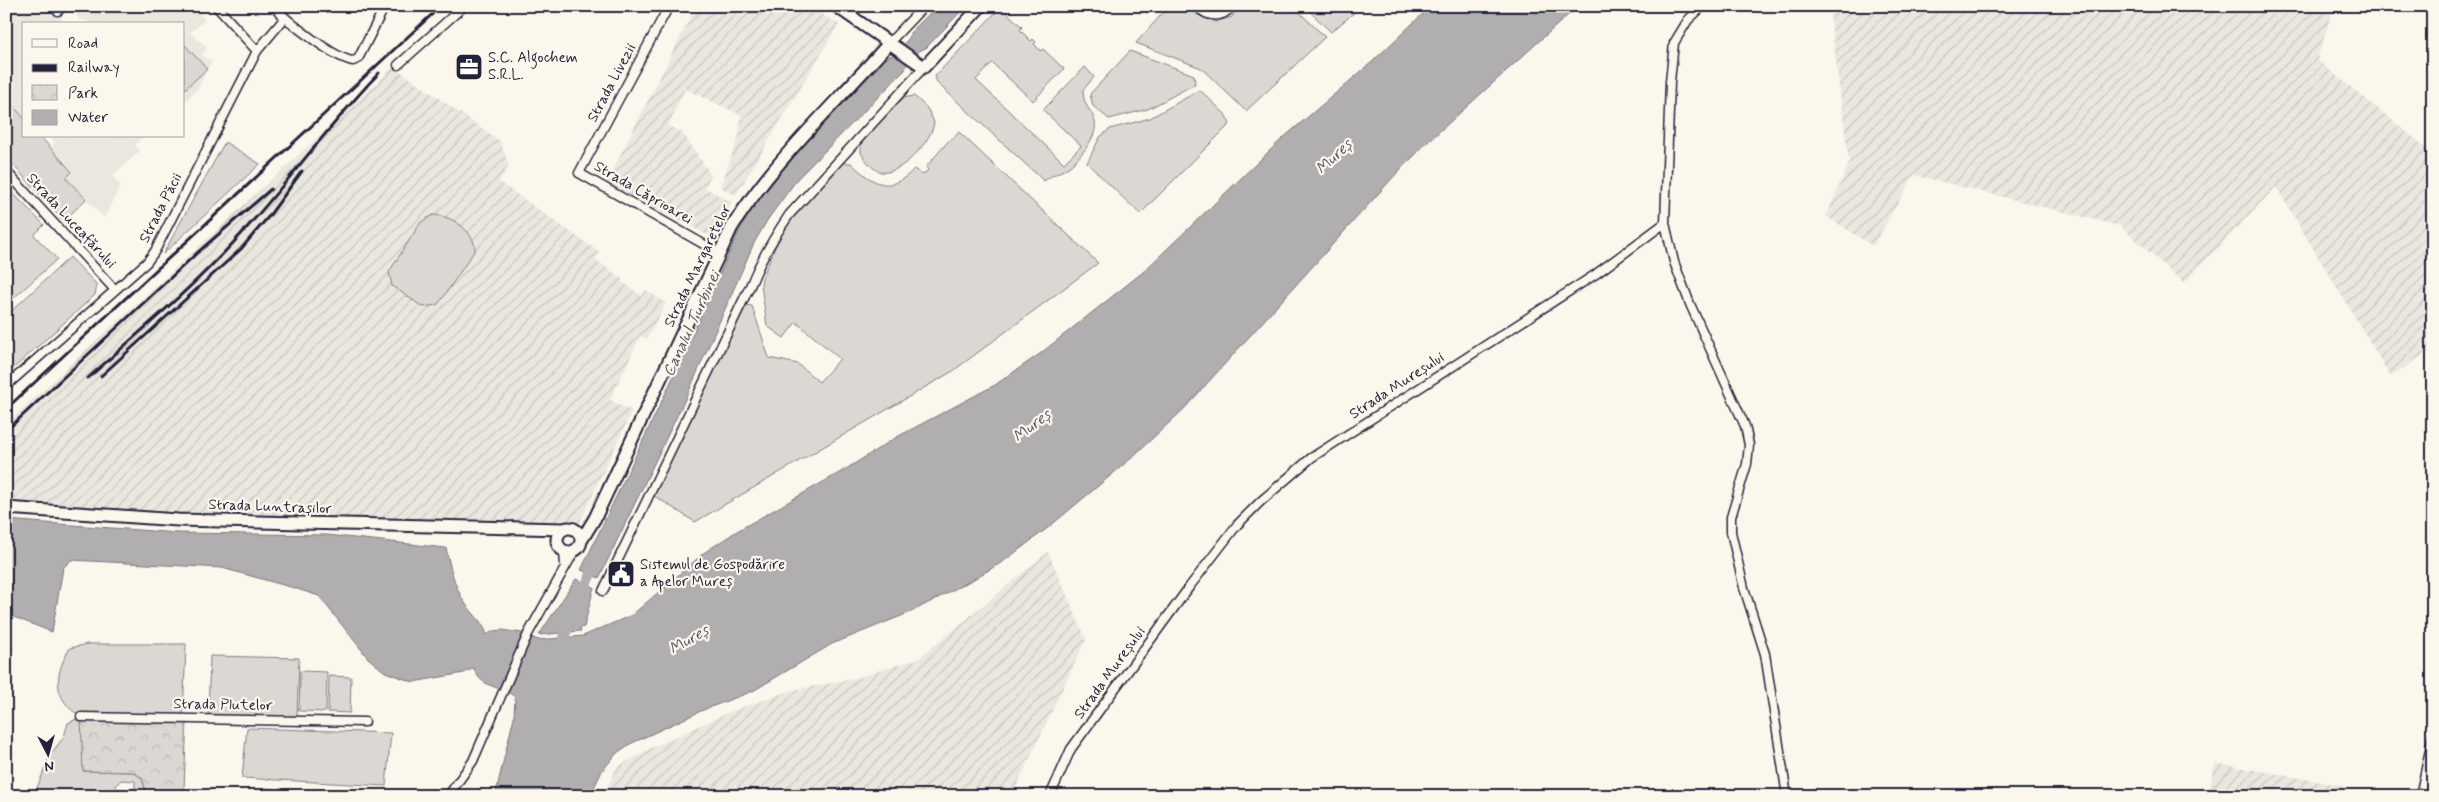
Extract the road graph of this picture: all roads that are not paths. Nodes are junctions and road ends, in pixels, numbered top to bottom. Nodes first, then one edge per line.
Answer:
1 (216, 6) edge
2 (274, 6) edge
3 (385, 6) edge
4 (464, 6) edge
5 (669, 6) edge
6 (837, 6) edge
7 (924, 6) edge
8 (981, 6) edge
9 (1196, 6) edge
10 (1233, 6) edge
11 (1703, 6) edge
12 (284, 19) junction
13 (894, 46) junction
14 (257, 51) junction
15 (398, 65) dead end
16 (920, 65) junction
17 (6, 172) edge
18 (579, 172) joint
19 (1665, 223) junction
20 (719, 253) junction
21 (115, 290) junction
22 (6, 386) edge
23 (6, 508) edge
24 (533, 529) junction
25 (564, 529) junction
26 (571, 544) junction
27 (603, 591) dead end
28 (82, 717) dead end
29 (364, 722) dead end
30 (2433, 736) edge
31 (448, 796) edge
32 (1050, 796) edge
33 (1787, 796) edge
34 (2420, 796) edge

1 - 14 street
2 - 12 street
3 - 12 street
4 - 15 street
5 - 18 street, Strada Livezii
6 - 13 street
7 - 13 street, Strada Margaretelor
8 - 16 street
9 - 10 street
11 - 19 street
12 - 14 street, Strada Păcii
13 - 16 street
13 - 20 street, Strada Margaretelor
14 - 21 street, Strada Păcii
16 - 27 street
17 - 21 street, Strada Luceafărului
18 - 20 street, Strada Căprioarei
19 - 32 street, Strada Mureșului
19 - 33 street
20 - 26 street, Strada Margaretelor
21 - 22 street, Strada Păcii
23 - 24 street, Strada Luntrașilor
24 - 25 street, Strada Luntrașilor
24 - 26 street
25 - 26 street, Strada Luntrașilor
25 - 26 street
26 - 31 street
28 - 29 street, Strada Plutelor
30 - 34 street

